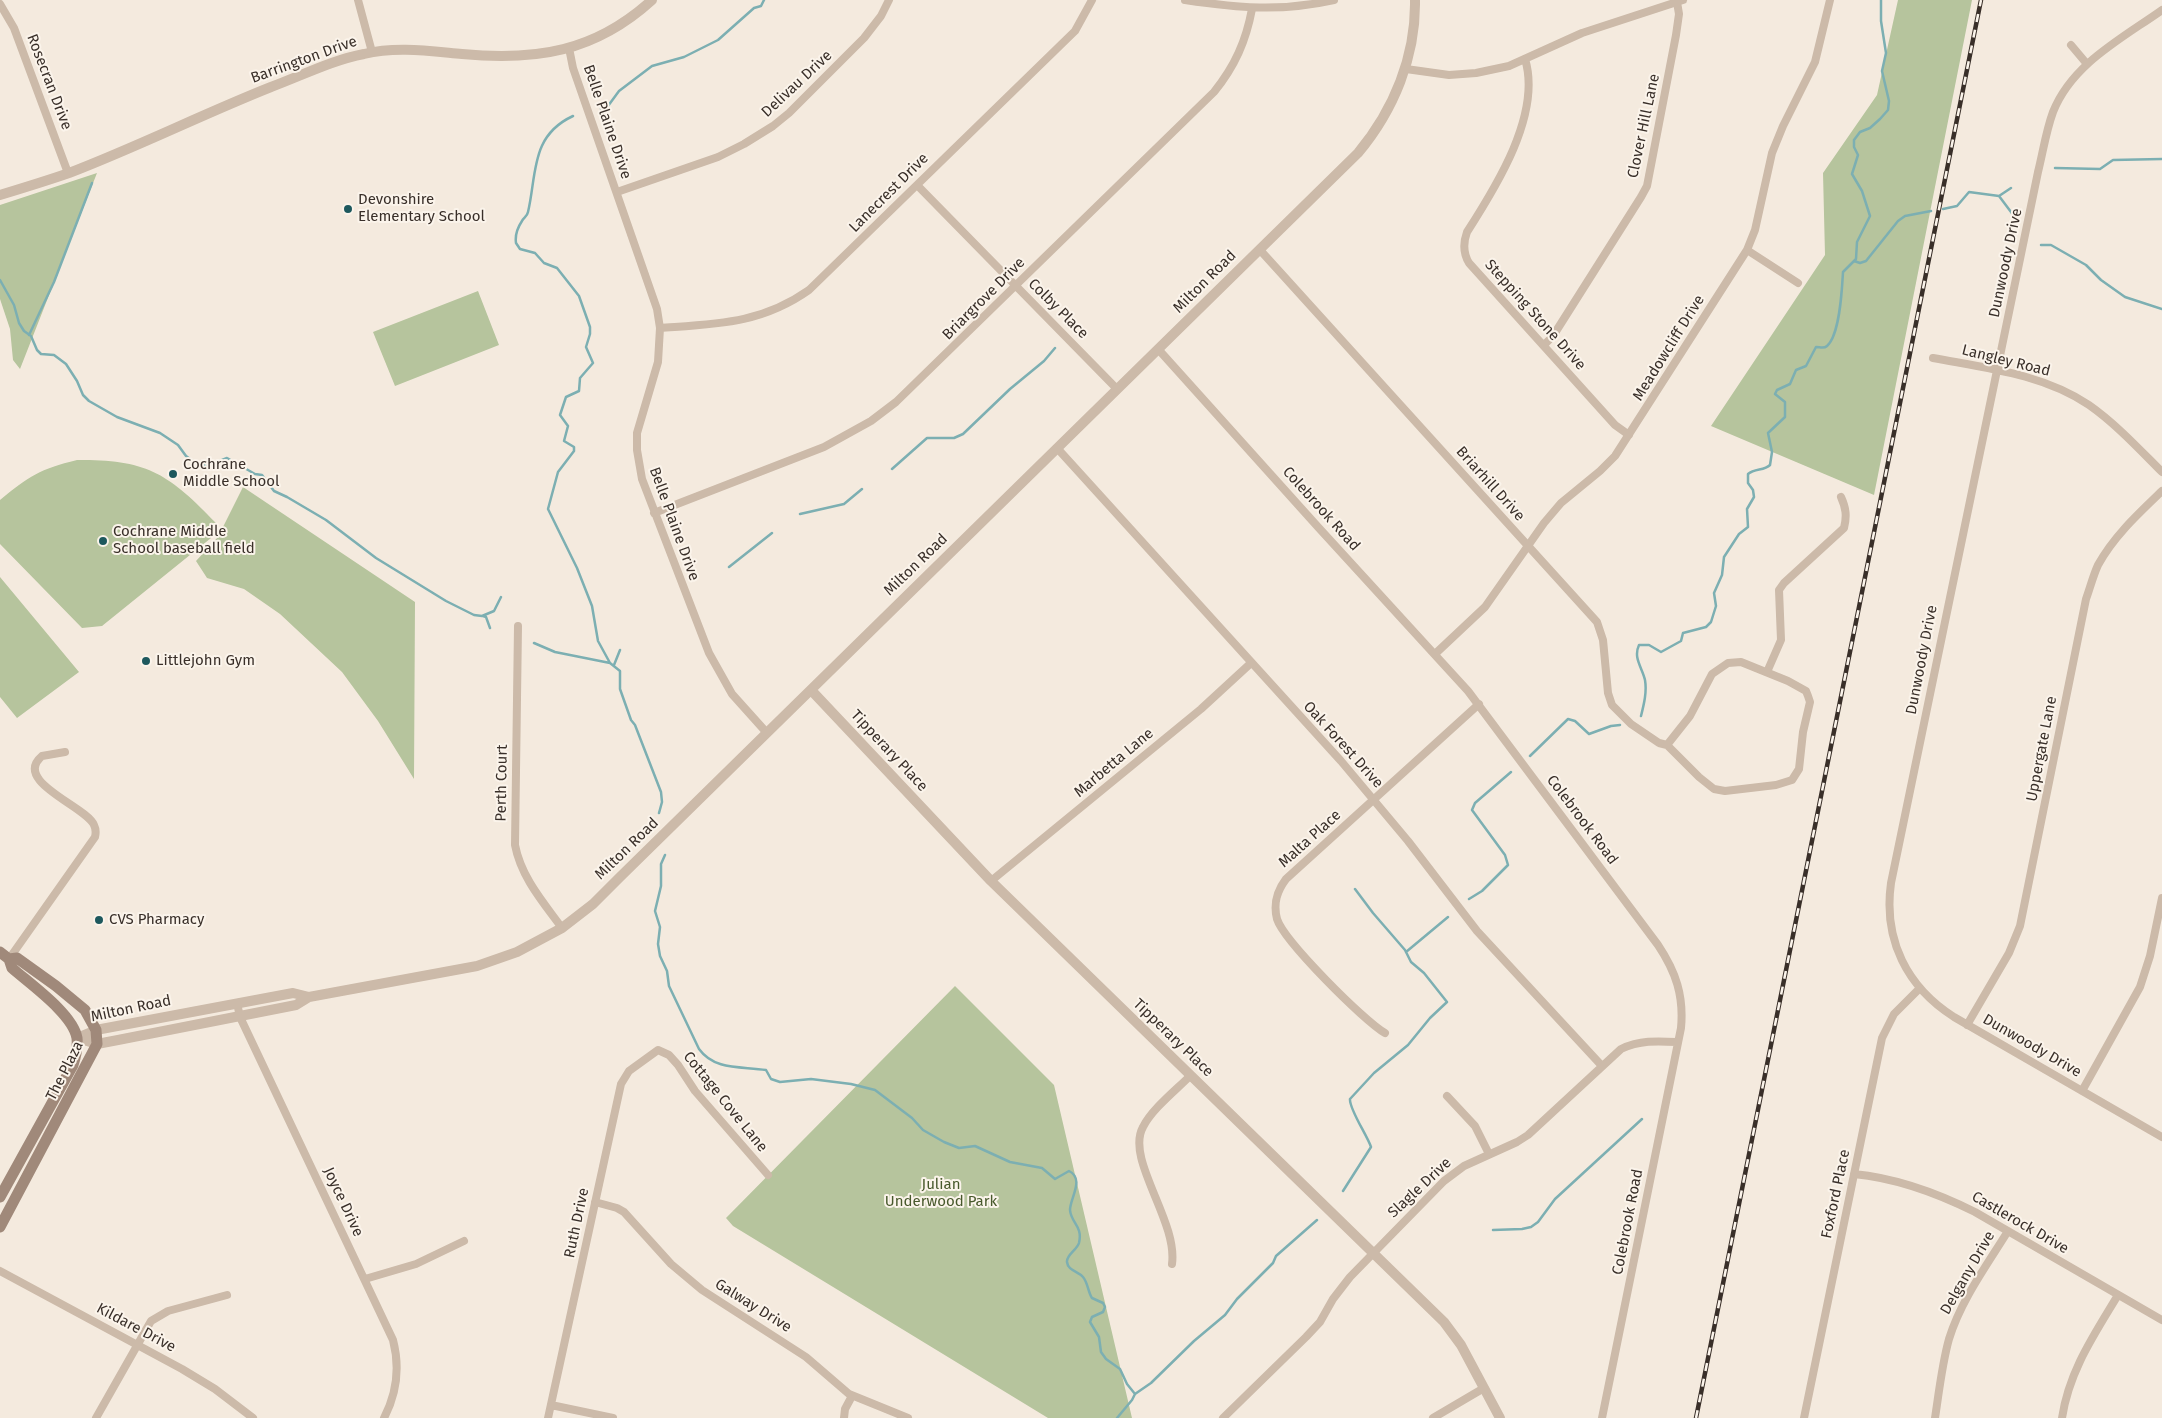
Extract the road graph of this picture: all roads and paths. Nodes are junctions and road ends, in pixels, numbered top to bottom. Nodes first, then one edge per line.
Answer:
1 (358, 0) edge
2 (652, 0) edge
3 (889, 0) edge
4 (1092, 0) edge
5 (1185, 0) edge
6 (1334, 0) edge
7 (1416, 0) edge
8 (1830, 0) edge
9 (1680, 1) edge
10 (0, 4) edge
11 (1252, 9) junction
12 (2162, 10) edge
13 (2072, 45) dead end
14 (569, 48) junction
15 (372, 52) junction
16 (1525, 59) junction
17 (2088, 64) junction
18 (1406, 69) junction
19 (68, 173) junction
20 (917, 185) junction
21 (617, 192) junction
22 (0, 195) edge
23 (1260, 250) junction
24 (1747, 250) junction
25 (1798, 282) dead end
26 (1016, 286) junction
27 (660, 328) junction
28 (1544, 345) junction
29 (1158, 349) junction
30 (1933, 358) dead end
31 (1998, 370) junction
32 (1117, 389) junction
33 (1630, 435) junction
34 (1057, 448) junction
35 (2162, 472) edge
36 (2162, 491) edge
37 (1841, 497) dead end
38 (654, 513) junction
39 (1528, 546) junction
40 (518, 626) dead end
41 (1435, 654) junction
42 (1251, 663) junction
43 (1767, 672) junction
44 (811, 690) junction
45 (1479, 704) junction
46 (767, 733) junction
47 (1667, 745) junction
48 (65, 752) dead end
49 (1374, 800) junction
50 (992, 881) junction
51 (2162, 898) edge
52 (562, 928) junction
53 (4, 955) edge
54 (1919, 988) junction
55 (309, 997) junction
56 (237, 1003) junction
57 (240, 1017) junction
58 (1967, 1025) junction
59 (96, 1030) junction
60 (1385, 1033) dead end
61 (77, 1038) junction
62 (1678, 1042) junction
63 (97, 1044) junction
64 (658, 1050) joint
65 (1602, 1066) junction
66 (1190, 1076) junction
67 (2082, 1091) junction
68 (1447, 1096) dead end
69 (2162, 1137) edge
70 (1489, 1154) junction
71 (1854, 1174) junction
72 (768, 1175) dead end
73 (0, 1197) edge
74 (595, 1202) junction
75 (0, 1227) edge
76 (2008, 1231) junction
77 (464, 1241) dead end
78 (1373, 1254) junction
79 (1172, 1264) dead end
80 (0, 1271) edge
81 (365, 1279) junction
82 (227, 1295) dead end
83 (2118, 1295) junction
84 (2162, 1320) edge
85 (136, 1344) junction
86 (1484, 1388) junction
87 (852, 1396) junction
88 (551, 1405) junction
89 (96, 1418) edge
90 (253, 1418) edge
91 (384, 1418) edge
92 (548, 1418) edge
93 (613, 1418) edge
94 (844, 1418) edge
95 (908, 1418) edge
96 (1223, 1418) edge
97 (1433, 1418) edge
98 (1500, 1418) edge
99 (1602, 1418) edge
100 (1804, 1418) edge
101 (1935, 1418) edge
102 (2062, 1418) edge

1 - 15 street
2 - 14 street, Barrington Drive
3 - 21 street, Delivau Drive
4 - 20 street, Lanecrest Drive
5 - 11 street
6 - 11 street
7 - 18 street, Milton Road
8 - 24 street, Meadowcliff Drive
9 - 16 street
9 - 28 street, Clover Hill Lane
10 - 19 street, Rosecran Drive
11 - 26 street, Briargrove Drive
12 - 17 street, Dunwoody Drive
13 - 17 street
14 - 15 street, Barrington Drive
14 - 21 street, Belle Plaine Drive
15 - 19 street, Barrington Drive
16 - 18 street
16 - 28 street, Stepping Stone Drive
17 - 31 street, Dunwoody Drive
18 - 23 street, Milton Road
19 - 22 street, Barrington Drive
20 - 26 street, Colby Place
20 - 27 street, Lanecrest Drive
21 - 27 street, Belle Plaine Drive
23 - 29 street, Milton Road
23 - 39 street, Briarhill Drive
24 - 25 street
24 - 33 street, Meadowcliff Drive
26 - 32 street, Colby Place
26 - 38 street, Briargrove Drive
27 - 38 street, Belle Plaine Drive
28 - 33 street, Stepping Stone Drive
29 - 32 street, Milton Road
29 - 41 street, Colebrook Road
30 - 31 street, Langley Road
31 - 35 street, Langley Road
31 - 54 street, Dunwoody Drive
32 - 34 street, Milton Road
33 - 39 street, Meadowcliff Drive
34 - 42 street, Oak Forest Drive
34 - 44 street, Milton Road
36 - 58 street, Uppergate Lane
37 - 43 street
38 - 46 street, Belle Plaine Drive
39 - 41 street, Meadowcliff Drive
39 - 47 street, Briarhill Drive
40 - 52 street, Perth Court
41 - 45 street, Colebrook Road
42 - 49 street, Oak Forest Drive
42 - 50 street, Marbetta Lane
43 - 47 street, Briarhill Drive
43 - 47 street, Briarhill Drive
44 - 46 street, Milton Road
44 - 50 street, Tipperary Place
45 - 49 street, Malta Place
45 - 62 street, Colebrook Road
46 - 52 street, Milton Road
48 - 53 street
49 - 60 street, Malta Place
49 - 65 street, Oak Forest Drive
50 - 66 street, Tipperary Place
51 - 67 street
52 - 55 street, Milton Road
53 - 59 main road, The Plaza
53 - 61 main road, The Plaza
54 - 58 street, Dunwoody Drive
54 - 71 street, Foxford Place
55 - 56 street, Milton Road
55 - 57 street, Milton Road
56 - 57 street, Joyce Drive
56 - 59 street, Milton Road
57 - 63 street, Milton Road
57 - 81 street, Joyce Drive
58 - 67 street, Dunwoody Drive
59 - 61 street, Milton Road
59 - 63 main road, The Plaza
61 - 63 street, Milton Road
61 - 73 main road, The Plaza
62 - 65 street, Slagle Drive
62 - 99 street, Colebrook Road
63 - 75 main road, The Plaza
64 - 72 street, Cottage Cove Lane
64 - 74 street, Ruth Drive
65 - 70 street, Slagle Drive
66 - 78 street, Tipperary Place
66 - 79 street
67 - 69 street, Dunwoody Drive
68 - 70 street
70 - 78 street, Slagle Drive
71 - 76 street, Castlerock Drive
71 - 100 street, Foxford Place
74 - 87 street, Galway Drive
74 - 88 street, Ruth Drive
76 - 83 street, Castlerock Drive
76 - 101 street, Delgany Drive
77 - 81 street
78 - 86 street, Tipperary Place
78 - 96 street, Slagle Drive
80 - 85 street, Kildare Drive
81 - 91 street, Joyce Drive
82 - 85 street
83 - 84 street, Castlerock Drive
83 - 102 street
85 - 89 street
85 - 90 street, Kildare Drive
86 - 97 street
86 - 98 street, Tipperary Place
87 - 94 street
87 - 95 street, Galway Drive
88 - 92 street, Ruth Drive
88 - 93 street

